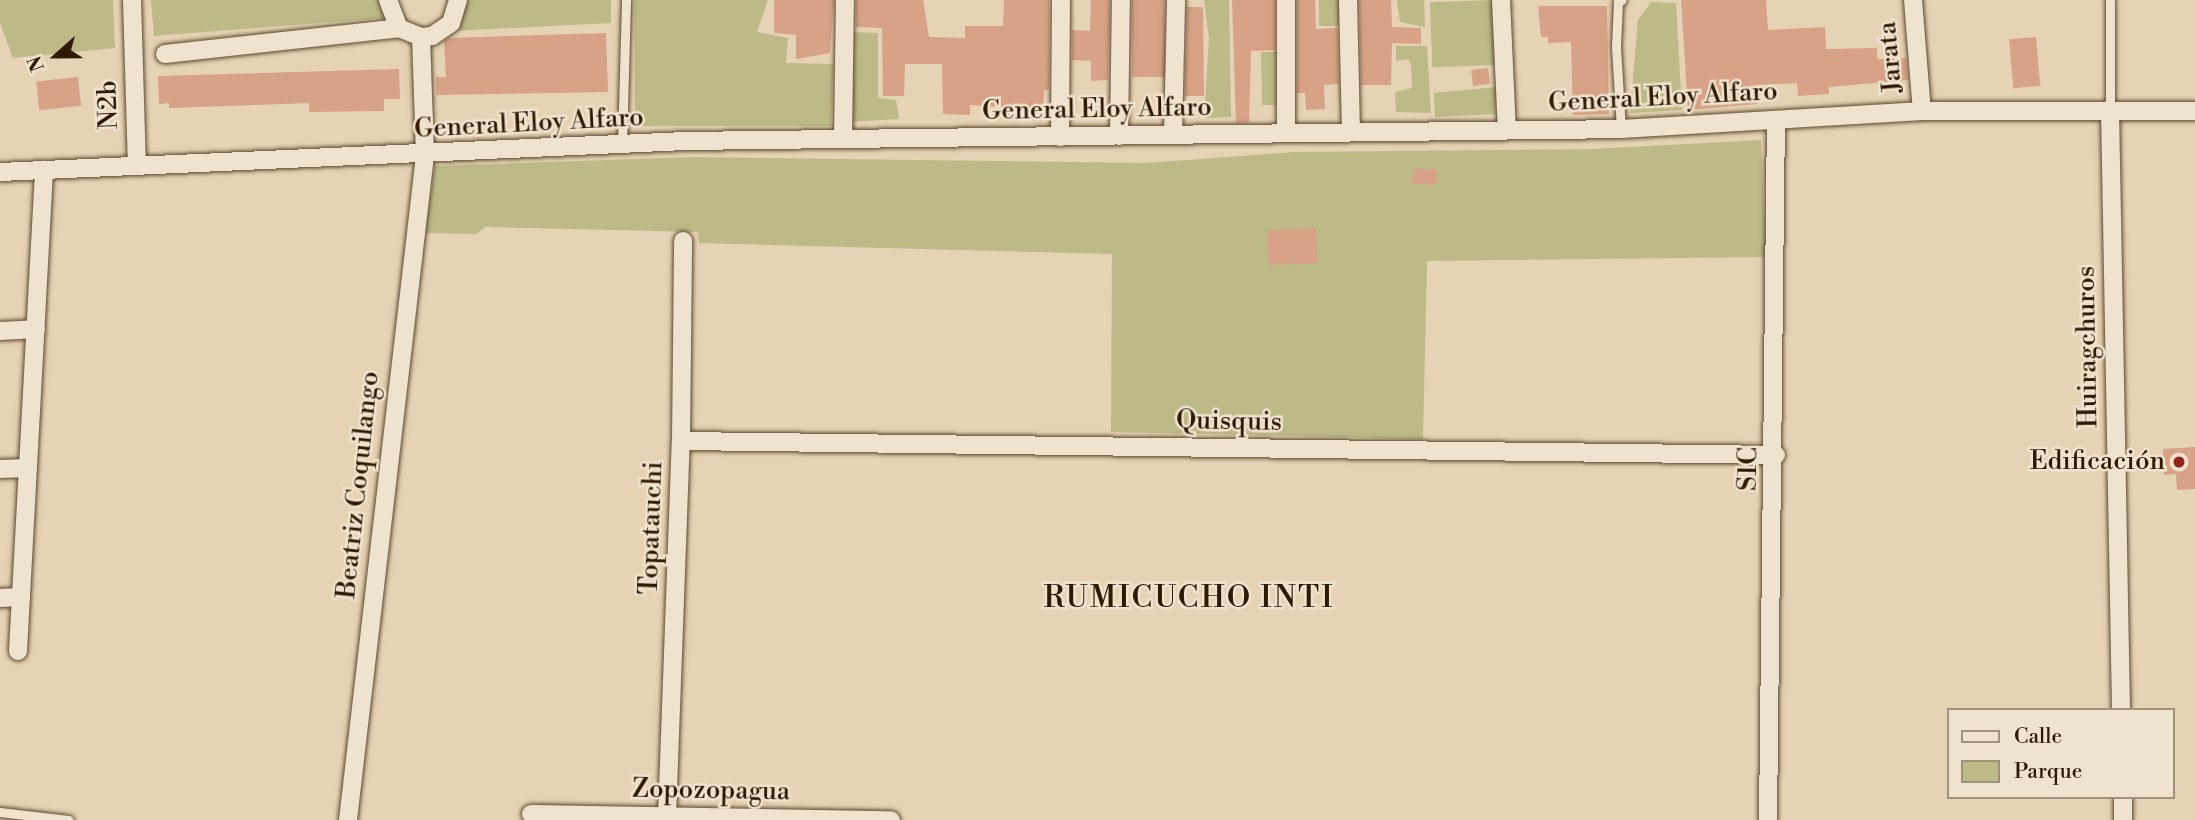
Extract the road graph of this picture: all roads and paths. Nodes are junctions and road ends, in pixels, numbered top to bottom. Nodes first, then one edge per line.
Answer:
1 (132, 0) edge
2 (388, 0) edge
3 (458, 0) edge
4 (626, 0) edge
5 (845, 0) edge
6 (1061, 0) edge
7 (1121, 0) edge
8 (1176, 0) edge
9 (1286, 0) edge
10 (1348, 0) edge
11 (1501, 0) edge
12 (1913, 0) edge
13 (2109, 0) edge
14 (1619, 1) edge
15 (399, 28) junction
16 (421, 37) junction
17 (165, 54) dead end
18 (2110, 109) junction
19 (1922, 111) junction
20 (2195, 111) edge
21 (1776, 120) junction
22 (1621, 129) junction
23 (1507, 130) junction
24 (1351, 132) junction
25 (1286, 133) junction
26 (1173, 135) junction
27 (1119, 136) junction
28 (1060, 137) junction
29 (843, 139) junction
30 (622, 145) junction
31 (425, 156) junction
32 (137, 166) junction
33 (44, 170) junction
34 (0, 172) edge
35 (682, 241) dead end
36 (36, 329) junction
37 (0, 331) edge
38 (681, 441) junction
39 (1776, 455) junction
40 (28, 468) junction
41 (0, 469) edge
42 (21, 597) junction
43 (0, 598) edge
44 (18, 651) dead end
45 (2121, 708) edge
46 (2123, 799) edge
47 (0, 812) edge
48 (531, 814) dead end
49 (667, 817) junction
50 (69, 820) edge
51 (348, 820) edge
52 (891, 820) edge
53 (1768, 820) edge
54 (2123, 820) edge

1 - 32 street, N2b
2 - 15 street
3 - 16 street
4 - 30 lane
5 - 29 street
6 - 28 street
7 - 27 street
8 - 26 street
9 - 25 street
10 - 24 street
11 - 23 street
12 - 19 street, Jarata
13 - 18 lane
14 - 22 lane
15 - 16 street
15 - 17 street
16 - 31 street, Beatriz Coquilango
18 - 19 street, General Eloy Alfaro
18 - 20 street, General Eloy Alfaro
18 - 45 street, Huiragchuros
19 - 21 street, General Eloy Alfaro
21 - 22 street, General Eloy Alfaro
21 - 39 street, S1C
22 - 23 street, General Eloy Alfaro
23 - 24 street, General Eloy Alfaro
24 - 25 street, General Eloy Alfaro
25 - 26 street, General Eloy Alfaro
26 - 27 street, General Eloy Alfaro
27 - 28 street, General Eloy Alfaro
28 - 29 street, General Eloy Alfaro
29 - 30 street, General Eloy Alfaro
30 - 31 street, General Eloy Alfaro
31 - 32 street, General Eloy Alfaro
31 - 51 street, Beatriz Coquilango
32 - 33 street, General Eloy Alfaro
33 - 34 street, General Eloy Alfaro
33 - 36 street
35 - 38 street, Topatauchi
36 - 37 street
36 - 40 street
38 - 39 street, Quisquis
38 - 49 street, Topatauchi
39 - 53 street, S1C
40 - 41 street
40 - 42 street
42 - 43 street
42 - 44 street
46 - 54 street
47 - 50 lane
48 - 49 street, Zopozopagua
49 - 52 street, Zopozopagua

